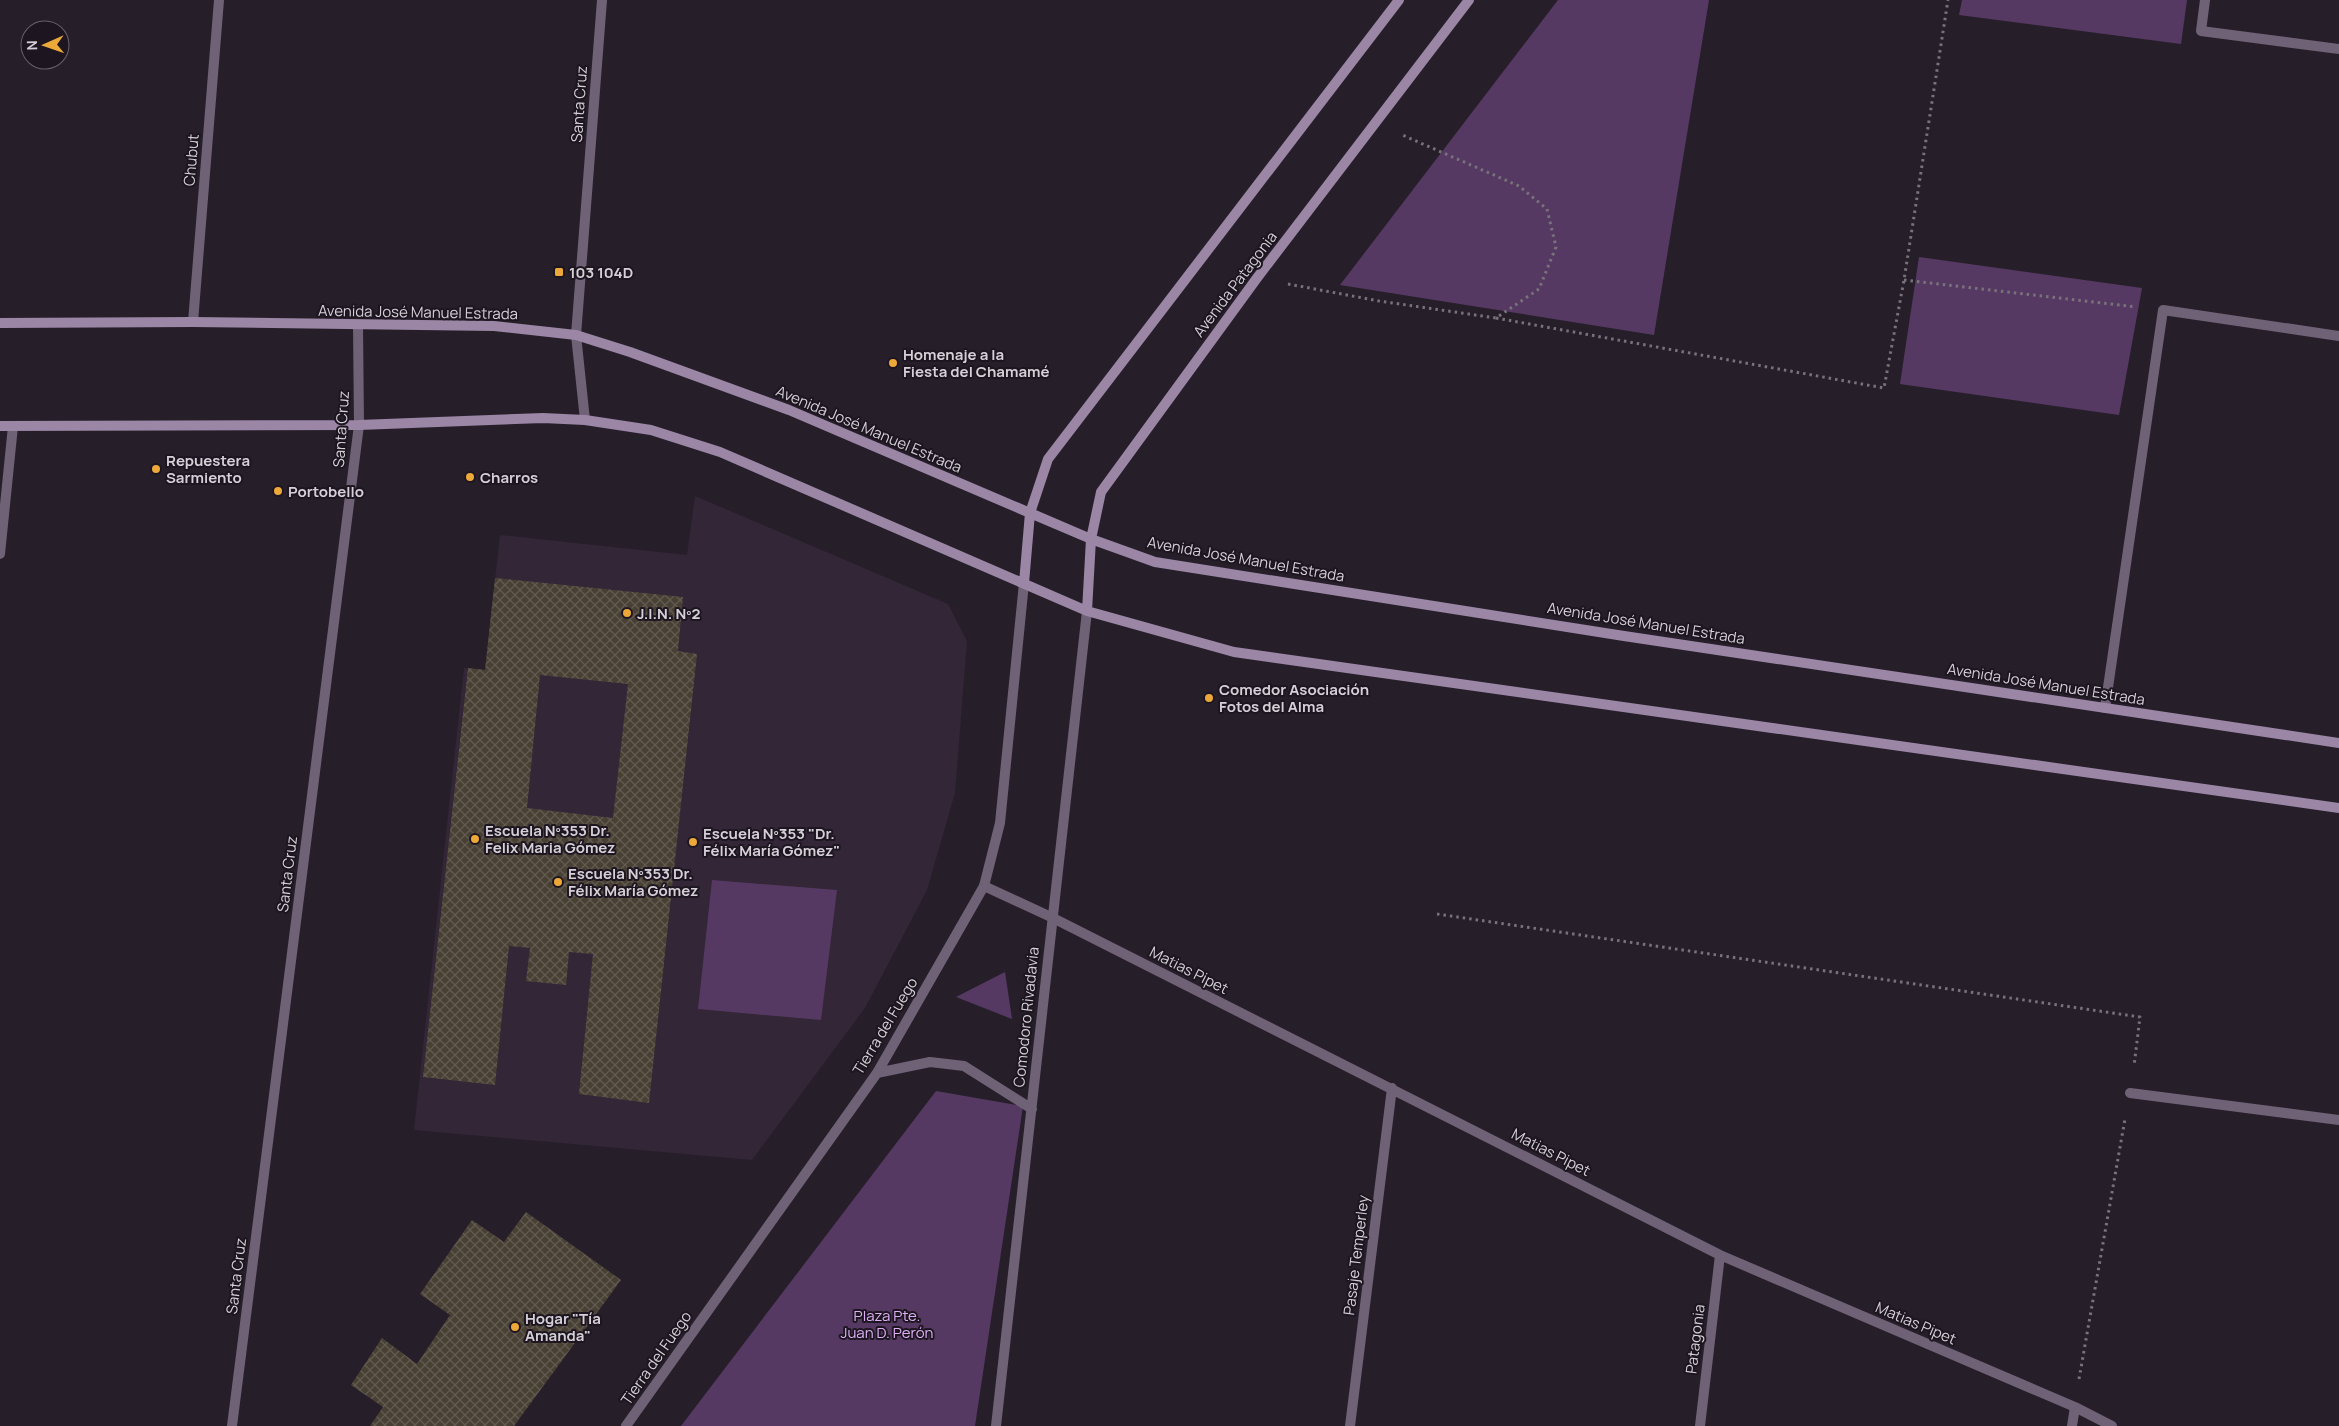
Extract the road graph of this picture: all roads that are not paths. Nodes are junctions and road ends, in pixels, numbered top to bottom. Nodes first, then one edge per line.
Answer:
1 (219, 0) edge
2 (602, 0) edge
3 (1399, 0) edge
4 (1469, 0) edge
5 (2205, 0) edge
6 (2339, 49) edge
7 (193, 322) junction
8 (0, 323) edge
9 (358, 326) junction
10 (576, 335) junction
11 (2339, 336) edge
12 (584, 420) junction
13 (359, 425) junction
14 (0, 426) edge
15 (13, 426) junction
16 (1030, 513) junction
17 (1091, 539) junction
18 (0, 554) edge
19 (1024, 583) junction
20 (1087, 611) junction
21 (2105, 708) junction
22 (2339, 743) edge
23 (2339, 808) edge
24 (984, 886) junction
25 (1050, 917) junction
26 (877, 1073) junction
27 (1392, 1088) junction
28 (2130, 1092) road end
29 (1032, 1109) junction
30 (2339, 1120) edge
31 (1720, 1255) junction
32 (2075, 1407) junction
33 (232, 1426) edge
34 (626, 1426) edge
35 (996, 1426) edge
36 (1350, 1426) edge
37 (1700, 1426) edge
38 (2072, 1426) edge
39 (2112, 1426) edge

1 - 7 street, Chubut
2 - 10 street, Santa Cruz
3 - 16 main road
4 - 17 main road, Avenida Patagonia
5 - 6 street
7 - 8 main road, Avenida José Manuel Estrada
7 - 9 main road, Avenida José Manuel Estrada
9 - 10 main road, Avenida José Manuel Estrada
9 - 13 street, Santa Cruz
10 - 12 street, Santa Cruz
10 - 16 main road, Avenida José Manuel Estrada
11 - 21 street
12 - 13 main road
12 - 19 main road
13 - 15 main road
13 - 33 street, Santa Cruz
14 - 15 main road
15 - 18 street
16 - 17 main road, Avenida José Manuel Estrada
16 - 19 main road
17 - 20 main road, Avenida Patagonia
17 - 21 main road, Avenida José Manuel Estrada
19 - 20 main road
19 - 24 street, Tierra del Fuego
20 - 23 main road
20 - 25 street, Comodoro Rivadavia
21 - 22 main road, Avenida José Manuel Estrada
24 - 25 street, Matias Pipet
24 - 26 street, Tierra del Fuego
25 - 27 street, Matias Pipet
25 - 29 street, Comodoro Rivadavia
26 - 29 street
26 - 34 street, Tierra del Fuego
27 - 31 street, Matias Pipet
27 - 36 street, Pasaje Temperley
28 - 30 street
29 - 35 street, Comodoro Rivadavia
31 - 32 street, Matias Pipet
31 - 37 street, Patagonia
32 - 38 street
32 - 39 street, Matias Pipet

